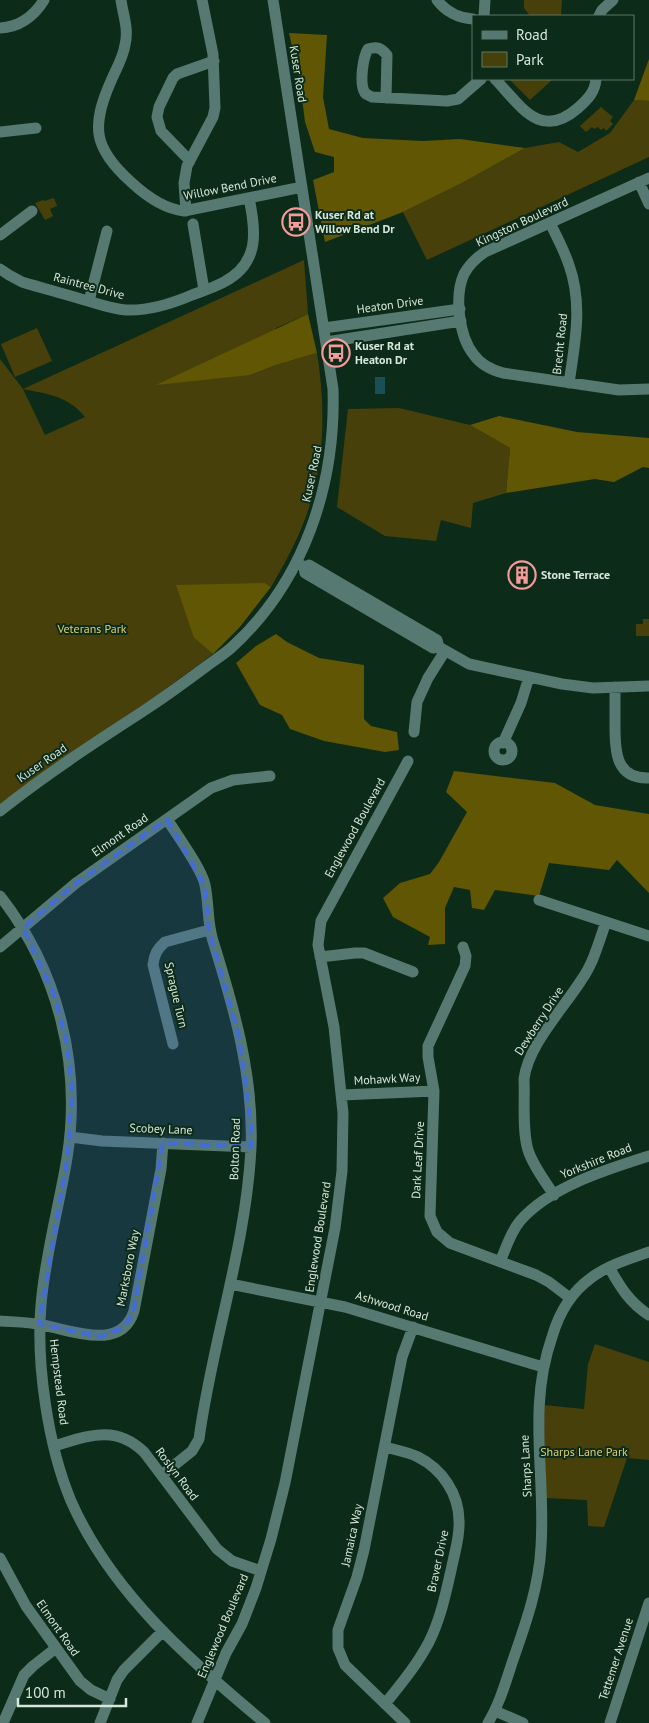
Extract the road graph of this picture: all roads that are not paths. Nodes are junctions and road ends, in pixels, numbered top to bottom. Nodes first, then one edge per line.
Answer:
1 (44, 0) edge
2 (121, 0) edge
3 (202, 0) edge
4 (272, 0) edge
5 (437, 0) edge
6 (485, 0) edge
7 (613, 0) edge
8 (484, 15) edge
9 (600, 15) edge
10 (472, 19) edge
11 (0, 28) edge
12 (214, 62) junction
13 (480, 80) edge
14 (496, 80) edge
15 (596, 80) edge
16 (386, 98) dead end
17 (36, 128) dead end
18 (0, 132) edge
19 (190, 161) junction
20 (644, 180) edge
21 (302, 187) junction
22 (248, 198) junction
23 (649, 204) edge
24 (32, 211) dead end
25 (186, 211) junction
26 (550, 223) junction
27 (193, 224) dead end
28 (107, 232) dead end
29 (0, 235) edge
30 (0, 269) edge
31 (204, 290) junction
32 (89, 301) junction
33 (460, 309) junction
34 (461, 321) junction
35 (324, 328) junction
36 (326, 342) junction
37 (569, 383) junction
38 (649, 390) edge
39 (300, 565) junction
40 (442, 649) junction
41 (529, 677) junction
42 (649, 686) edge
43 (615, 687) junction
44 (414, 732) dead end
45 (503, 743) dead end
46 (408, 761) dead end
47 (270, 776) dead end
48 (649, 778) edge
49 (0, 811) edge
50 (167, 819) junction
51 (0, 896) edge
52 (539, 900) dead end
53 (606, 922) junction
54 (23, 928) junction
55 (209, 930) junction
56 (649, 936) edge
57 (0, 947) edge
58 (463, 947) dead end
59 (320, 957) junction
60 (413, 972) dead end
61 (173, 1044) dead end
62 (434, 1091) junction
63 (342, 1095) junction
64 (70, 1137) junction
65 (163, 1143) junction
66 (251, 1147) junction
67 (649, 1156) edge
68 (554, 1194) junction
69 (649, 1252) edge
70 (500, 1262) junction
71 (609, 1267) junction
72 (230, 1284) junction
73 (570, 1298) junction
74 (321, 1302) junction
75 (649, 1315) edge
76 (0, 1321) edge
77 (40, 1324) junction
78 (413, 1327) junction
79 (543, 1367) junction
80 (54, 1446) junction
81 (385, 1448) junction
82 (162, 1475) junction
83 (0, 1558) edge
84 (261, 1571) junction
85 (649, 1603) edge
86 (162, 1631) junction
87 (56, 1648) junction
88 (214, 1680) junction
89 (110, 1699) junction
90 (386, 1704) junction
91 (495, 1711) junction
92 (3, 1723) edge
93 (100, 1723) edge
94 (197, 1723) edge
95 (265, 1723) edge
96 (405, 1723) edge
97 (488, 1723) edge
98 (523, 1723) edge
99 (610, 1723) edge

1 - 11 street
2 - 25 street, Willow Bend Drive
3 - 12 street
4 - 21 street, Kuser Road
5 - 10 street
6 - 8 street
7 - 9 street
12 - 19 street
12 - 19 street
13 - 16 street
14 - 15 street
17 - 18 street
19 - 25 street
20 - 23 street
20 - 26 street, Kingston Boulevard
21 - 22 street, Willow Bend Drive
21 - 35 street, Kuser Road
22 - 25 street, Willow Bend Drive
22 - 31 street, Raintree Drive
24 - 29 street
26 - 33 street, Kingston Boulevard
26 - 37 street, Brecht Road
27 - 31 street
28 - 32 street
30 - 32 street, Raintree Drive
31 - 32 street, Raintree Drive
33 - 34 street, Kingston Boulevard
33 - 35 street, Heaton Drive
34 - 36 street
34 - 37 street, Kingston Boulevard
35 - 36 street, Kuser Road
36 - 39 street, Kuser Road
37 - 38 street, Kingston Boulevard
39 - 40 street
39 - 49 street, Kuser Road
40 - 41 street
40 - 44 street
41 - 43 street
41 - 45 street
42 - 43 street
43 - 48 street
46 - 59 street, Englewood Boulevard
47 - 50 street, Elmont Road
50 - 54 street, Elmont Road
50 - 55 street, Bolton Road
51 - 54 street, Hempstead Road
52 - 53 street
53 - 56 street
53 - 68 street, Dewberry Drive
54 - 57 street, Elmont Road
54 - 64 street, Hempstead Road
55 - 61 street, Sprague Turn
55 - 66 street, Bolton Road
58 - 62 street, Dark Leaf Drive
59 - 60 street
59 - 63 street, Englewood Boulevard
62 - 63 street, Mohawk Way
62 - 70 street, Dark Leaf Drive
63 - 74 street, Englewood Boulevard
64 - 65 street, Scobey Lane
64 - 77 street, Hempstead Road
65 - 66 street, Scobey Lane
65 - 77 street, Marksboro Way
66 - 72 street, Bolton Road
67 - 68 street, Yorkshire Road
68 - 70 street, Yorkshire Road
69 - 71 street, Sharps Lane
70 - 73 street, Dark Leaf Drive
71 - 73 street, Sharps Lane
71 - 75 street
72 - 74 street, Ashwood Road
72 - 82 street, Bolton Road
73 - 79 street, Sharps Lane
74 - 78 street, Ashwood Road
74 - 84 street, Englewood Boulevard
76 - 77 street, Marksboro Way
77 - 80 street, Hempstead Road
78 - 79 street, Ashwood Road
78 - 81 street, Jamaica Way
79 - 91 street, Sharps Lane
80 - 82 street, Roslyn Road
80 - 86 street, Hempstead Road
81 - 90 street, Jamaica Way
81 - 90 street, Braver Drive
82 - 84 street, Roslyn Road
83 - 87 street, Elmont Road
84 - 88 street, Englewood Boulevard
85 - 99 street, Tettemer Avenue
86 - 88 street, Hempstead Road
86 - 89 street
87 - 89 street, Elmont Road
87 - 92 street
88 - 94 street, Englewood Boulevard
88 - 95 street, Hempstead Road
89 - 93 street
90 - 96 street, Jamaica Way
91 - 97 street, Sharps Lane
91 - 98 street

